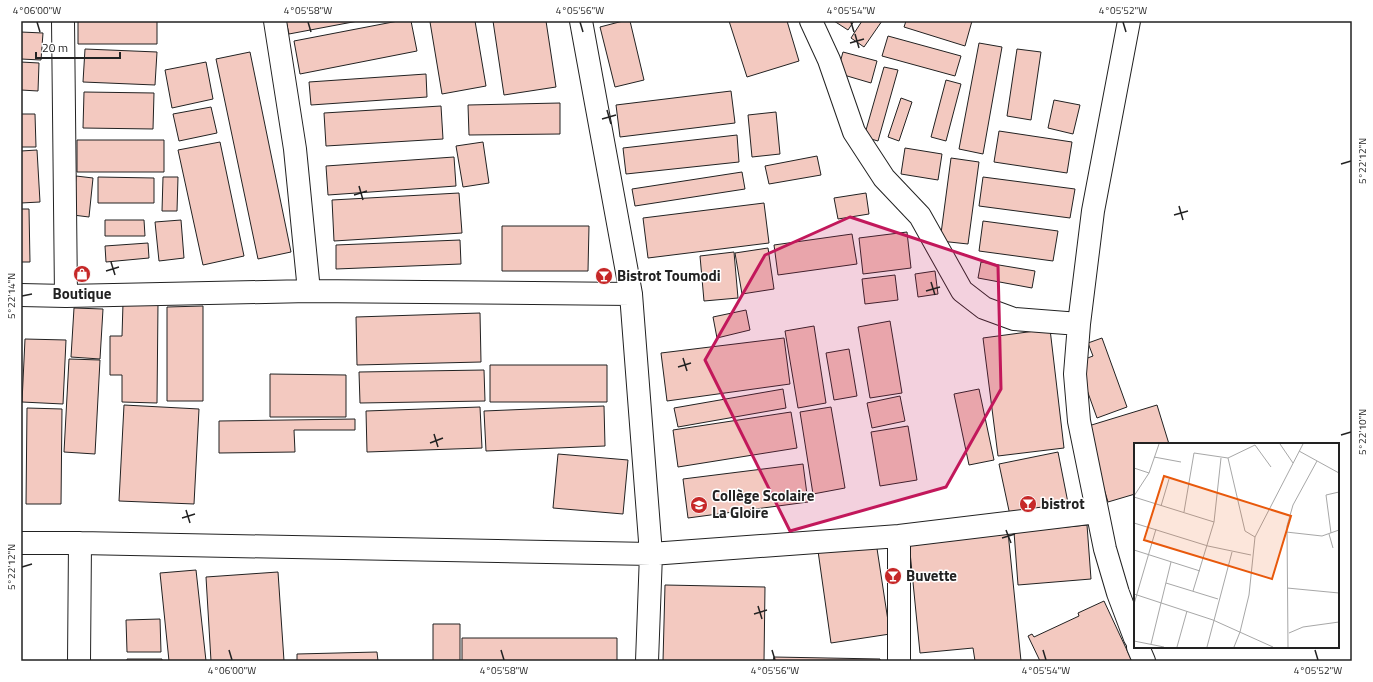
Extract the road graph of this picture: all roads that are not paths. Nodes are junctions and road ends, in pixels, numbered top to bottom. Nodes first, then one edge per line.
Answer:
1 (63, 21) edge
2 (274, 21) edge
3 (581, 21) edge
4 (811, 21) edge
5 (1129, 21) edge
6 (309, 291) junction
7 (631, 294) junction
8 (21, 295) edge
9 (66, 296) junction
10 (1079, 324) junction
11 (1097, 512) junction
12 (899, 536) junction
13 (80, 542) junction
14 (21, 543) edge
15 (651, 554) junction
16 (1134, 635) edge
17 (1138, 648) edge
18 (79, 661) edge
19 (647, 661) edge
20 (899, 661) edge
21 (1144, 661) edge

1 - 9 street
2 - 6 street
3 - 7 street
4 - 10 street
5 - 10 street
6 - 7 street
6 - 9 street
7 - 15 street
8 - 9 street
10 - 11 street
11 - 12 street
11 - 16 street
12 - 15 street
12 - 20 street
13 - 14 street
13 - 15 street
13 - 18 street
15 - 19 street
17 - 21 street

